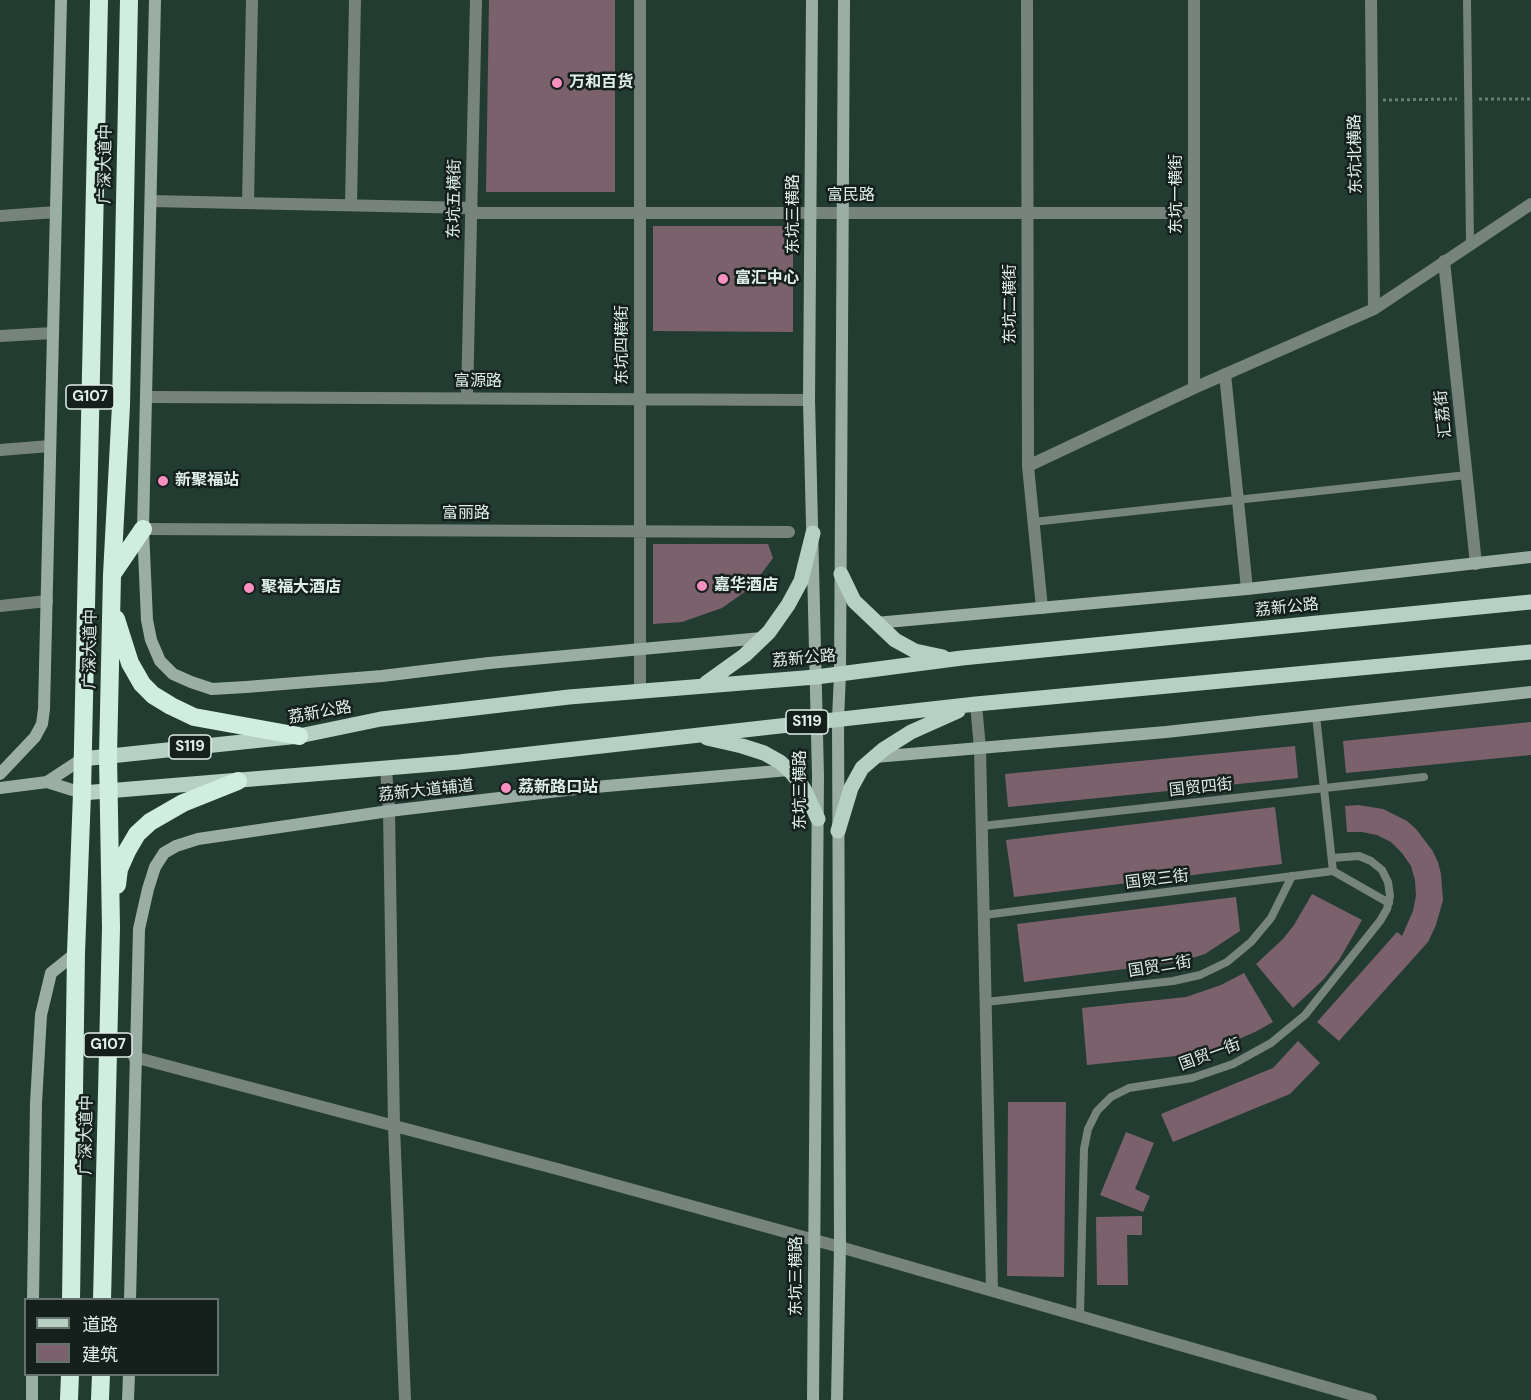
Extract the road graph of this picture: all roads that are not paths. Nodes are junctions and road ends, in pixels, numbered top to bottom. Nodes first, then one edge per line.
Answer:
1 (61, 0) edge
2 (99, 0) edge
3 (129, 0) edge
4 (155, 0) edge
5 (252, 0) edge
6 (355, 0) edge
7 (476, 0) edge
8 (640, 0) edge
9 (812, 0) edge
10 (844, 0) edge
11 (1027, 0) edge
12 (1194, 0) edge
13 (1371, 0) edge
14 (1467, 0) edge
15 (151, 201) junction
16 (248, 203) junction
17 (1531, 204) edge
18 (351, 205) junction
19 (471, 210) junction
20 (56, 212) junction
21 (640, 213) junction
22 (811, 213) junction
23 (843, 213) junction
24 (1027, 213) junction
25 (1194, 213) junction
26 (0, 216) edge
27 (1470, 244) junction
28 (1444, 261) junction
29 (1374, 309) junction
30 (53, 333) junction
31 (0, 336) edge
32 (1225, 374) junction
33 (1194, 388) junction
34 (147, 397) junction
35 (467, 398) junction
36 (640, 399) junction
37 (809, 399) junction
38 (50, 446) junction
39 (0, 450) edge
40 (1028, 466) junction
41 (1467, 475) junction
42 (1238, 500) junction
43 (1033, 522) junction
44 (144, 529) junction
45 (640, 531) junction
46 (789, 531) dead end
47 (813, 533) junction
48 (1531, 557) edge
49 (1476, 564) junction
50 (840, 574) junction
51 (112, 575) junction
52 (1247, 589) junction
53 (47, 601) junction
54 (1531, 602) edge
55 (111, 603) junction
56 (0, 606) edge
57 (1042, 608) junction
58 (876, 623) junction
59 (762, 638) junction
60 (640, 650) junction
61 (1531, 652) edge
62 (954, 659) junction
63 (840, 674) junction
64 (816, 677) junction
65 (703, 685) junction
66 (640, 690) junction
67 (1531, 692) edge
68 (976, 704) junction
69 (1316, 716) junction
70 (838, 719) junction
71 (817, 721) junction
72 (695, 735) junction
73 (299, 736) junction
74 (980, 749) junction
75 (108, 756) junction
76 (875, 758) junction
77 (82, 759) junction
78 (386, 769) junction
79 (789, 770) junction
80 (0, 774) edge
81 (1424, 777) dead end
82 (238, 781) junction
83 (46, 782) junction
84 (0, 788) edge
85 (1324, 788) junction
86 (107, 791) junction
87 (82, 793) junction
88 (389, 811) junction
89 (818, 819) junction
90 (982, 826) junction
91 (838, 831) junction
92 (1332, 858) junction
93 (1333, 871) junction
94 (1292, 876) junction
95 (1389, 903) junction
96 (984, 915) junction
97 (111, 928) junction
98 (76, 953) junction
99 (986, 1002) junction
100 (134, 1057) junction
101 (394, 1127) junction
102 (814, 1240) junction
103 (840, 1247) junction
104 (992, 1290) junction
105 (33, 1298) edge
106 (71, 1298) edge
107 (102, 1298) edge
108 (130, 1298) edge
109 (1080, 1315) junction
110 (32, 1376) edge
111 (70, 1376) edge
112 (101, 1376) edge
113 (129, 1376) edge
114 (32, 1400) edge
115 (69, 1400) edge
116 (100, 1400) edge
117 (128, 1400) edge
118 (405, 1400) edge
119 (813, 1400) edge
120 (837, 1400) edge
121 (1371, 1400) edge

1 - 20 street
2 - 77 highway, 广深大道中 / G107
3 - 51 highway, 广深大道中 / G107
4 - 15 street
5 - 16 street
6 - 18 street
7 - 19 street, 东坑五横街
8 - 21 street, 东坑四横街
9 - 22 street, 东坑三横路
10 - 23 street
11 - 24 street, 东坑二横街
12 - 25 street, 东坑一横街
13 - 29 street, 东坑北横路
14 - 27 lane
15 - 16 street, 富民路
15 - 34 street
16 - 18 street, 富民路
17 - 27 street
18 - 19 street, 富民路
19 - 21 street, 富民路
19 - 35 street, 东坑五横街
20 - 26 street
20 - 30 street
21 - 22 street, 富民路
21 - 36 street, 东坑四横街
22 - 23 street, 富民路
22 - 37 street, 东坑三横路
23 - 24 street, 富民路
23 - 50 street
24 - 25 street, 富民路
24 - 40 street, 东坑二横街
25 - 33 street, 东坑一横街
27 - 28 street
28 - 29 street
28 - 41 street, 汇荔街
29 - 32 street
30 - 31 street
30 - 38 street
32 - 33 street
32 - 42 street
33 - 40 street
34 - 35 street, 富源路
34 - 44 street
35 - 36 street, 富源路
36 - 37 street, 富源路
36 - 45 street, 东坑四横街
37 - 47 street, 东坑三横路
38 - 39 street
38 - 53 street
40 - 43 street, 东坑二横街
41 - 42 lane
41 - 49 street, 汇荔街
42 - 43 lane
42 - 52 street
43 - 57 street, 东坑二横街
44 - 45 street, 富丽路
44 - 51 highway
44 - 60 street
45 - 46 street, 富丽路
45 - 60 street, 东坑四横街
47 - 59 main road
47 - 64 street, 东坑三横路
48 - 49 street
49 - 52 street
50 - 58 main road
50 - 63 street
51 - 55 highway, 广深大道中 / G107
52 - 57 street
53 - 56 street
53 - 80 street
54 - 62 main road, 荔新公路 / S119
55 - 73 highway
55 - 75 highway, 广深大道中 / G107
57 - 58 street
58 - 62 main road
59 - 60 street
59 - 65 main road
60 - 66 street, 东坑四横街
61 - 68 main road, S119
62 - 63 main road, 荔新公路 / S119
63 - 64 main road, 荔新公路 / S119
63 - 70 street
64 - 65 main road, 荔新公路 / S119
64 - 71 street, 东坑三横路
65 - 66 main road, 荔新公路 / S119
66 - 73 main road, 荔新公路 / S119
67 - 69 street
68 - 70 main road, S119
68 - 74 street
68 - 76 main road
69 - 74 street
69 - 85 lane
70 - 71 main road, S119
70 - 91 street
71 - 72 main road, S119
71 - 89 street, 东坑三横路
72 - 78 main road, S119
72 - 79 main road
73 - 75 main road, 荔新公路 / S119
74 - 76 street
74 - 90 street
75 - 77 main road, 荔新公路 / S119
75 - 86 highway, 广深大道中 / G107
76 - 91 main road
77 - 83 street
77 - 87 highway, 广深大道中 / G107
78 - 82 main road, S119
78 - 88 street
79 - 88 street, 荔新大道辅道
79 - 89 main road
81 - 85 lane, 国贸四街
82 - 86 main road, S119
82 - 97 highway
83 - 84 street
83 - 87 street
85 - 90 lane, 国贸四街
85 - 92 lane
86 - 87 main road, S119
86 - 97 highway, 广深大道中 / G107
87 - 98 highway, 广深大道中 / G107
88 - 100 street, 荔新大道辅道
88 - 101 street
89 - 102 street, 东坑三横路
90 - 96 street
91 - 103 street
92 - 93 lane
92 - 95 lane
93 - 94 lane, 国贸三街
93 - 95 lane
94 - 96 lane, 国贸三街
94 - 99 lane, 国贸二街
95 - 109 lane, 国贸一街
96 - 99 street
97 - 107 highway, 广深大道中 / G107
98 - 105 street
98 - 106 highway, 广深大道中 / G107
99 - 104 street
100 - 101 street
100 - 108 street
101 - 102 street
101 - 118 street
102 - 103 street
102 - 119 street, 东坑三横路
103 - 104 street
103 - 120 street
104 - 109 street
109 - 121 street
110 - 114 street
111 - 115 highway
112 - 116 highway
113 - 117 street

